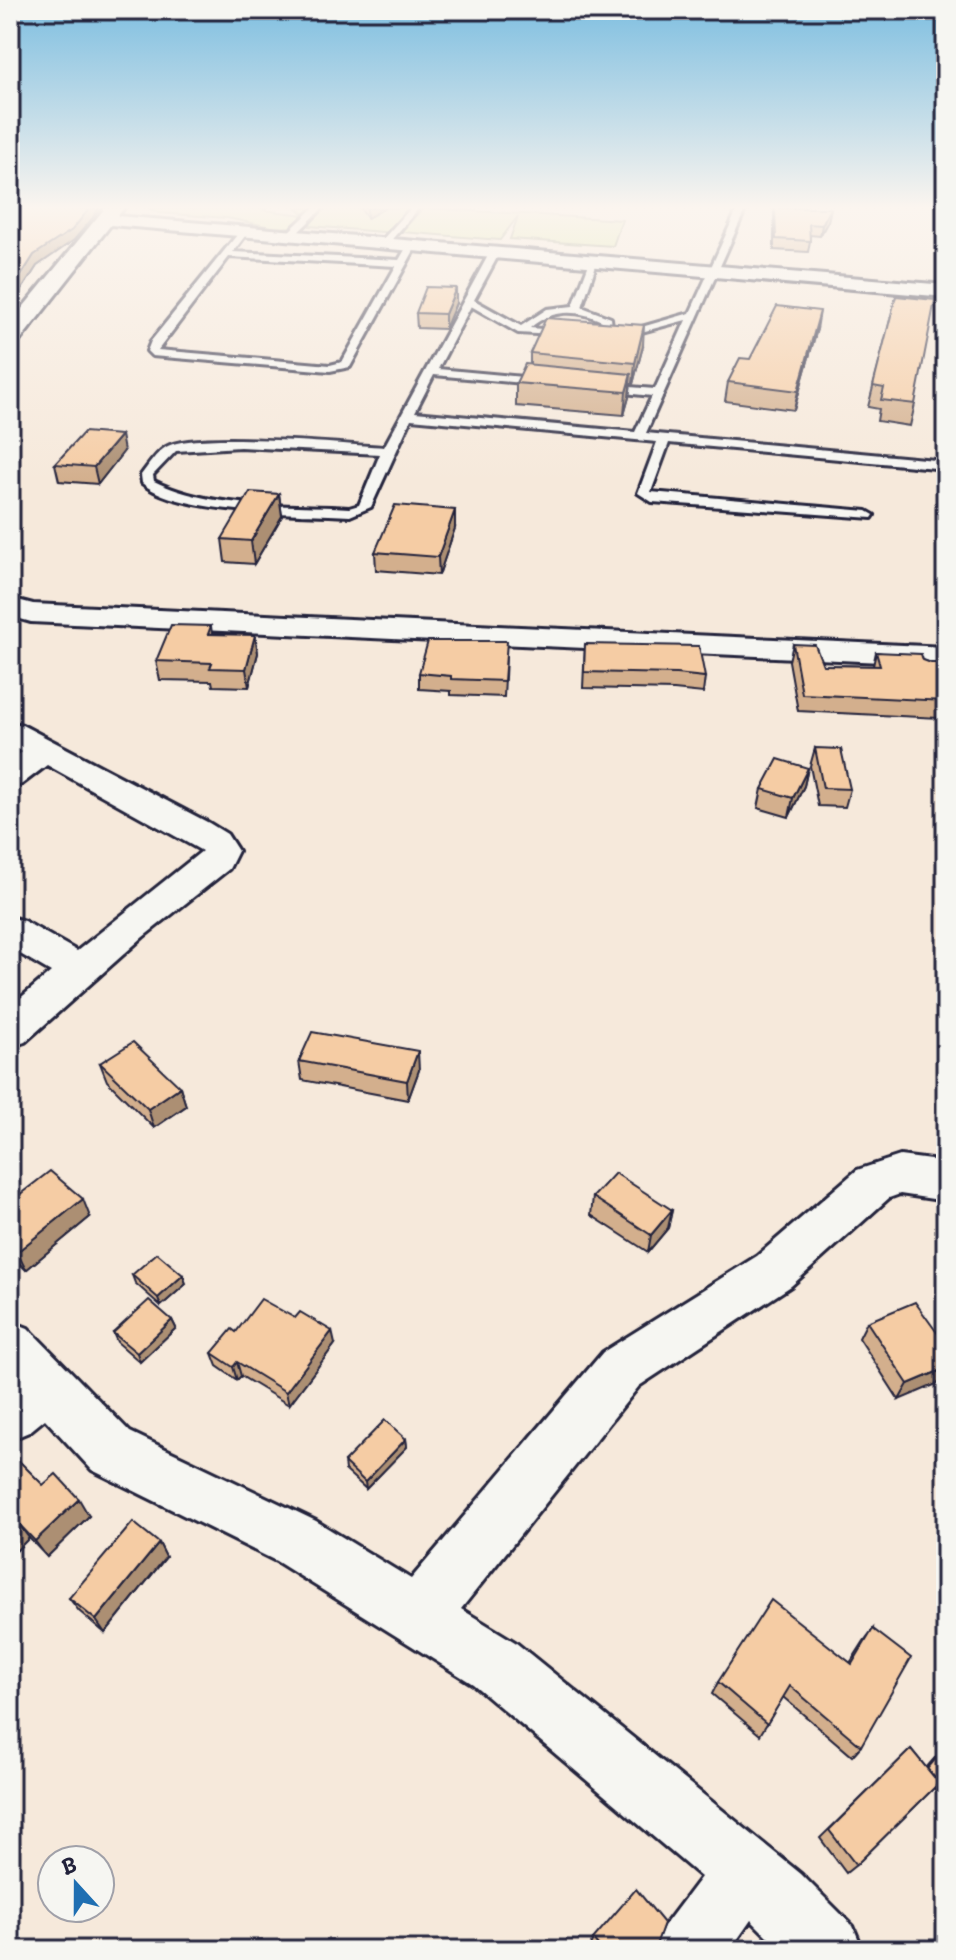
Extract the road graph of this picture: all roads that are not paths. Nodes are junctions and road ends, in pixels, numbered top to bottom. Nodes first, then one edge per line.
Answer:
1 (41, 299) edge
2 (190, 299) edge
3 (382, 299) edge
4 (580, 299) edge
5 (702, 299) edge
6 (471, 302) joint
7 (577, 308) junction
8 (696, 314) junction
9 (522, 331) junction
10 (596, 336) junction
11 (10, 338) edge
12 (433, 372) junction
13 (554, 383) edge
14 (585, 386) edge
15 (661, 393) junction
16 (409, 415) junction
17 (639, 436) junction
18 (664, 439) junction
19 (388, 451) junction
20 (946, 465) edge
21 (867, 515) dead end
22 (10, 607) edge
23 (946, 656) edge
24 (10, 732) edge
25 (45, 751) junction
26 (10, 777) edge
27 (10, 931) edge
28 (81, 971) junction
29 (10, 1031) edge
30 (946, 1182) edge
31 (23, 1381) edge
32 (418, 1616) junction
33 (746, 1872) junction
34 (688, 1950) edge
35 (829, 1950) edge

1 - 11 street
2 - 3 lane
4 - 7 lane
5 - 8 lane
6 - 9 lane
6 - 12 lane
7 - 9 lane
7 - 10 lane
8 - 10 lane
8 - 15 lane
9 - 10 lane
12 - 13 lane
12 - 16 lane
14 - 15 lane
15 - 17 lane
16 - 17 lane
16 - 19 lane
17 - 18 lane
18 - 20 lane
18 - 21 lane
19 - 19 lane
22 - 23 street
24 - 25 street
25 - 26 street
25 - 28 street
27 - 28 street
28 - 29 street
30 - 32 street
31 - 32 street
32 - 33 street
33 - 34 street
33 - 35 street

